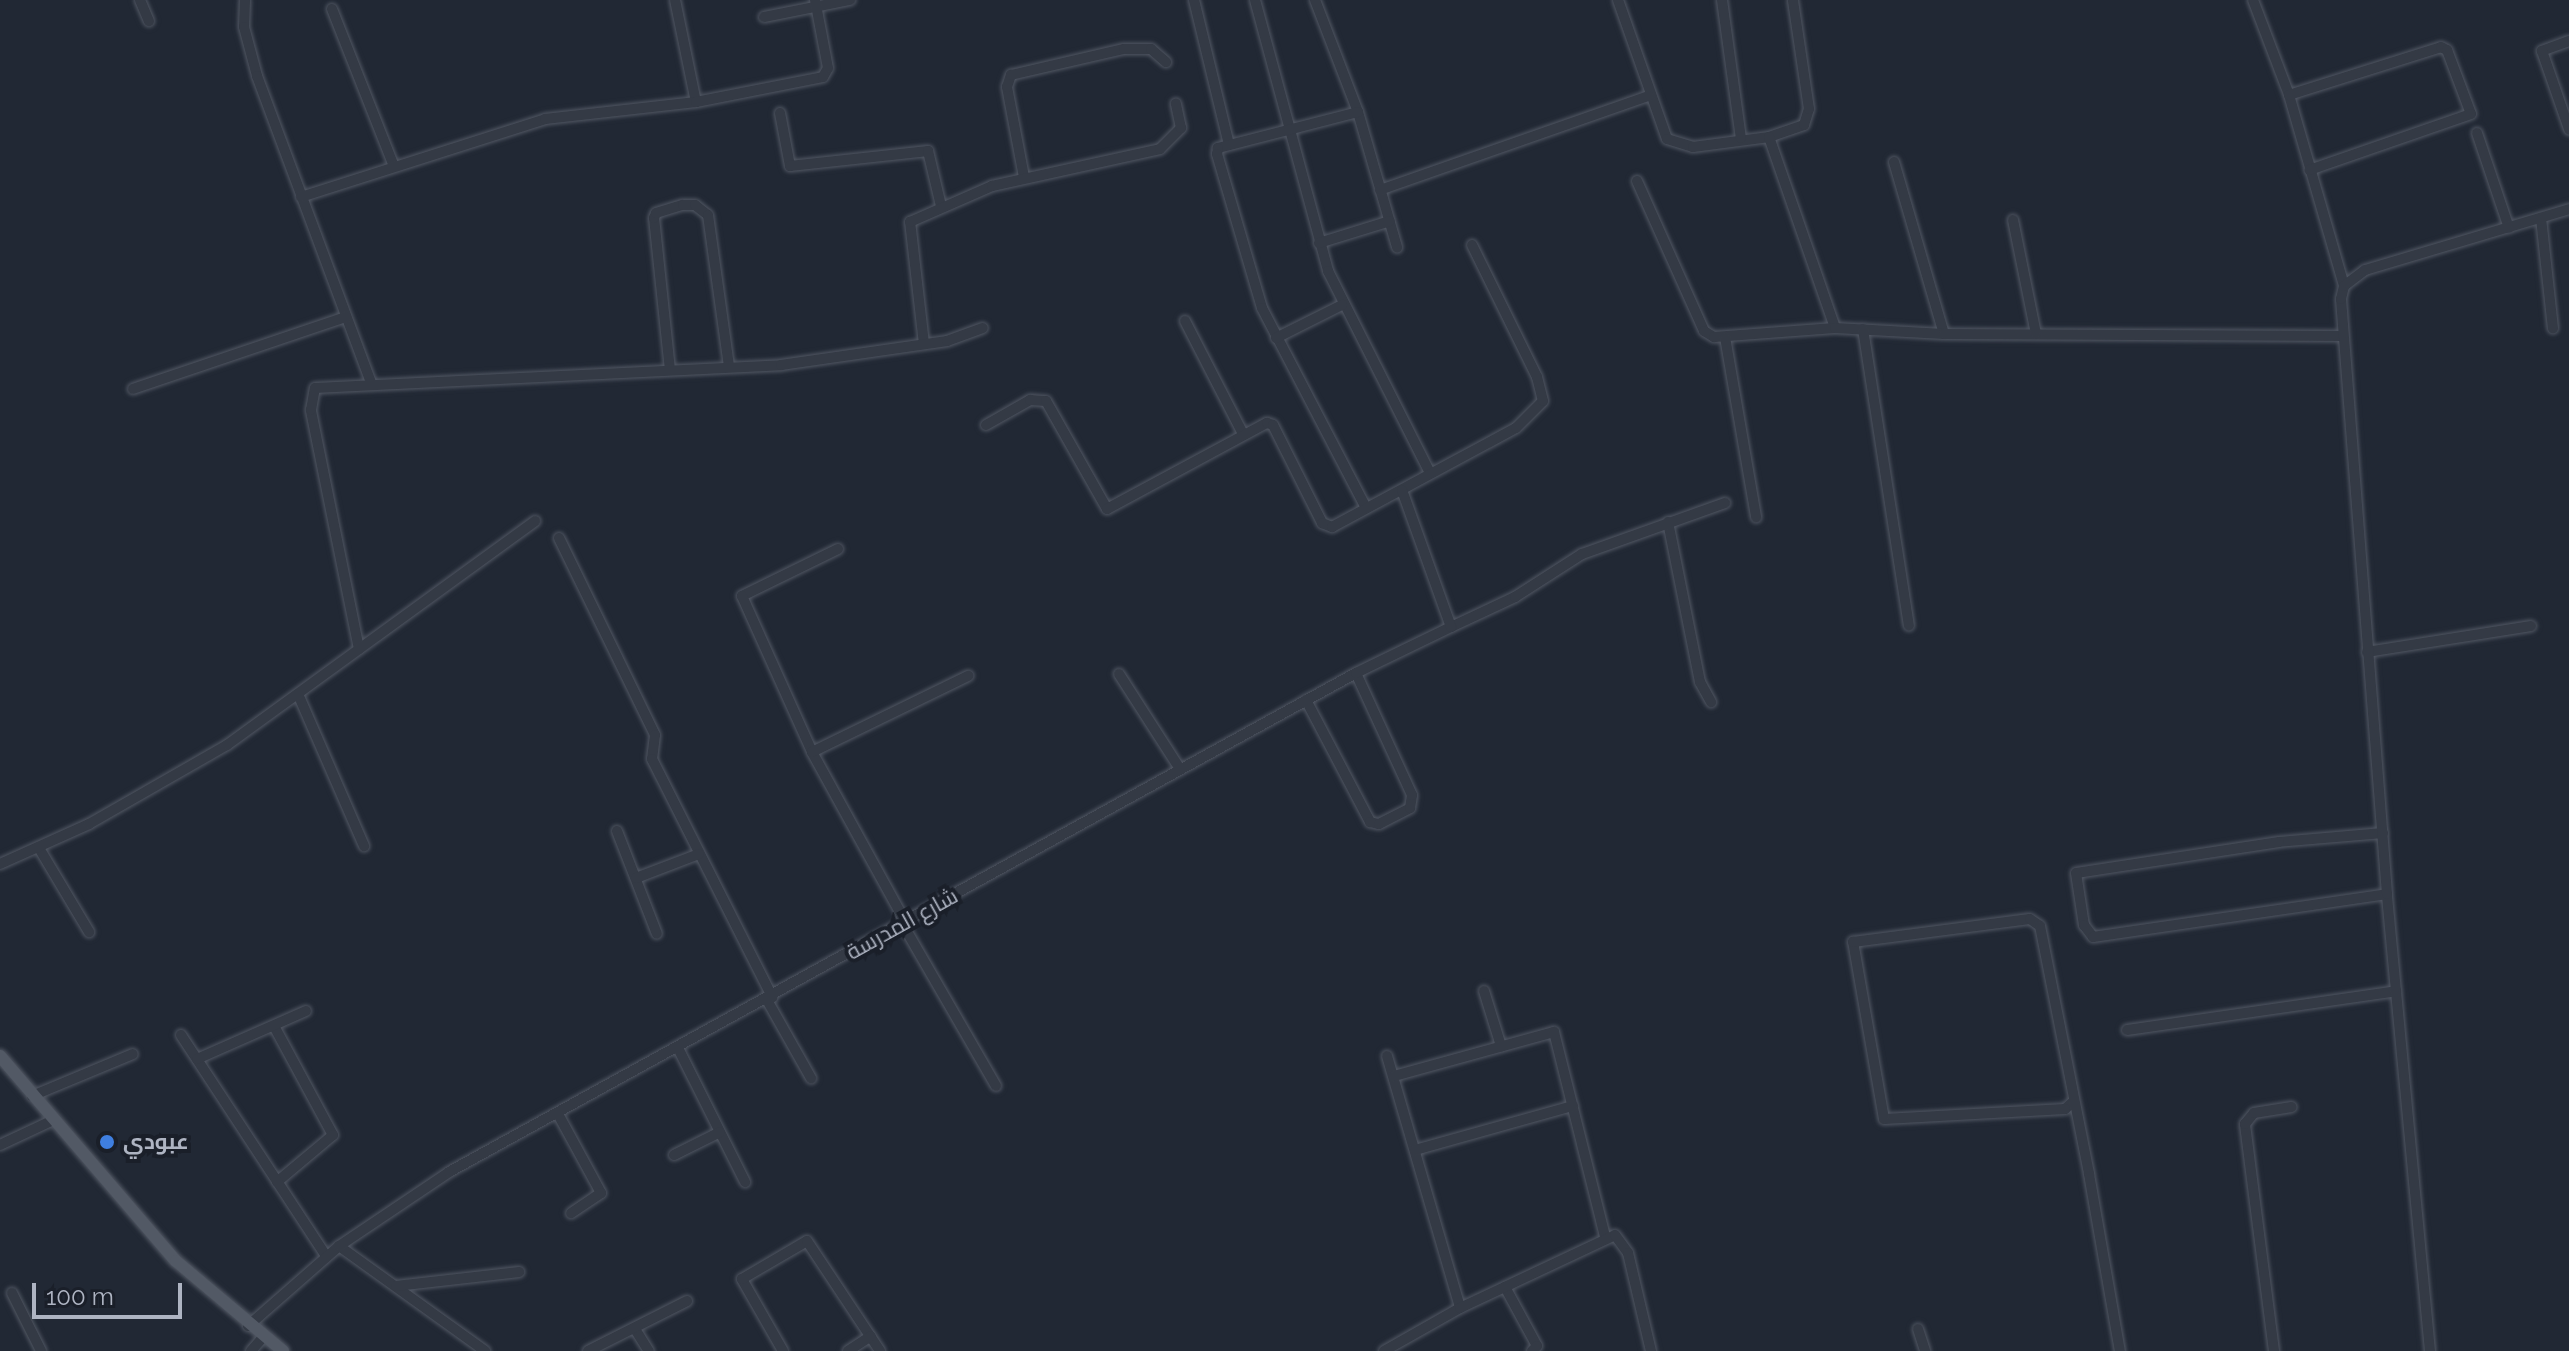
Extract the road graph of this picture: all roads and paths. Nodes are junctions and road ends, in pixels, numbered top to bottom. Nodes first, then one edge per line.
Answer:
1 (140, 0) edge
2 (245, 0) edge
3 (675, 0) edge
4 (850, 0) edge
5 (1194, 0) edge
6 (1255, 0) edge
7 (1315, 0) edge
8 (1618, 0) edge
9 (1722, 0) edge
10 (1793, 0) edge
11 (2253, 0) edge
12 (816, 4) edge
13 (332, 9) dead end
14 (764, 17) dead end
15 (149, 21) dead end
16 (2569, 41) edge
17 (1166, 62) dead end
18 (2289, 95) junction
19 (1649, 96) junction
20 (696, 102) junction
21 (1176, 104) dead end
22 (1358, 112) junction
23 (780, 113) dead end
24 (2569, 129) edge
25 (1287, 131) junction
26 (2477, 133) dead end
27 (1769, 137) junction
28 (1741, 138) junction
29 (1229, 145) junction
30 (1894, 162) dead end
31 (394, 166) junction
32 (2309, 170) junction
33 (1024, 177) junction
34 (1637, 181) dead end
35 (1380, 190) junction
36 (301, 197) junction
37 (941, 206) junction
38 (2569, 209) edge
39 (2541, 218) junction
40 (2013, 220) dead end
41 (1390, 221) junction
42 (2509, 228) junction
43 (1319, 243) junction
44 (1472, 245) dead end
45 (1397, 247) dead end
46 (2344, 286) junction
47 (1342, 305) junction
48 (346, 317) junction
49 (1185, 321) dead end
50 (983, 328) dead end
51 (1835, 328) junction
52 (2553, 328) dead end
53 (1863, 329) junction
54 (1944, 334) junction
55 (2036, 334) junction
56 (2341, 336) junction
57 (1725, 337) junction
58 (1276, 338) junction
59 (924, 344) junction
60 (729, 367) junction
61 (670, 370) junction
62 (371, 383) junction
63 (133, 389) dead end
64 (986, 425) dead end
65 (1243, 434) junction
66 (1430, 473) junction
67 (1402, 490) junction
68 (1725, 503) dead end
69 (1366, 508) junction
70 (1756, 517) dead end
71 (535, 521) dead end
72 (1668, 522) junction
73 (559, 538) dead end
74 (838, 549) dead end
75 (1909, 625) dead end
76 (2531, 626) dead end
77 (1451, 627) junction
78 (359, 649) junction
79 (2367, 652) junction
80 (1356, 673) junction
81 (1119, 674) dead end
82 (968, 676) dead end
83 (298, 694) junction
84 (1306, 700) junction
85 (1711, 702) dead end
86 (812, 752) junction
87 (1180, 769) junction
88 (617, 831) dead end
89 (2383, 833) junction
90 (364, 846) dead end
91 (39, 848) junction
92 (699, 854) junction
93 (0, 864) edge
94 (636, 878) junction
95 (2387, 894) junction
96 (903, 922) junction
97 (89, 932) dead end
98 (657, 934) dead end
99 (1484, 991) dead end
100 (2396, 991) junction
101 (769, 998) junction
102 (306, 1011) dead end
103 (274, 1026) junction
104 (2127, 1030) dead end
105 (181, 1035) dead end
106 (1501, 1046) junction
107 (678, 1048) junction
108 (133, 1054) dead end
109 (0, 1056) edge
110 (1387, 1056) dead end
111 (197, 1059) junction
112 (1394, 1076) junction
113 (811, 1078) dead end
114 (996, 1086) dead end
115 (32, 1096) junction
116 (2074, 1101) junction
117 (1573, 1106) junction
118 (2292, 1107) dead end
119 (558, 1114) junction
120 (51, 1121) junction
121 (720, 1132) junction
122 (0, 1145) edge
123 (1415, 1150) junction
124 (674, 1155) dead end
125 (277, 1182) junction
126 (745, 1182) dead end
127 (571, 1213) dead end
128 (1605, 1237) junction
129 (339, 1246) junction
130 (326, 1256) junction
131 (519, 1272) dead end
132 (396, 1286) junction
133 (1505, 1287) junction
134 (12, 1293) dead end
135 (687, 1301) dead end
136 (1460, 1308) junction
137 (248, 1326) junction
138 (635, 1329) junction
139 (1918, 1329) dead end
140 (871, 1336) junction
141 (263, 1337) junction
142 (41, 1351) edge
143 (251, 1351) edge
144 (283, 1351) edge
145 (485, 1351) edge
146 (588, 1351) edge
147 (649, 1351) edge
148 (783, 1351) edge
149 (848, 1351) edge
150 (880, 1351) edge
151 (1386, 1351) edge
152 (1532, 1351) edge
153 (1651, 1351) edge
154 (1925, 1351) edge
155 (2120, 1351) edge
156 (2274, 1351) edge
157 (2430, 1351) edge

1 - 15 street
2 - 36 street
3 - 20 street
4 - 12 street
5 - 29 street
6 - 25 street
7 - 22 street
8 - 19 street
9 - 28 street
10 - 27 street
11 - 18 street
12 - 14 street
12 - 20 street
13 - 31 street
16 - 24 street
17 - 33 street
18 - 32 street
18 - 32 street
19 - 28 street
19 - 35 street
20 - 31 street
21 - 33 street
22 - 25 street
22 - 35 street
23 - 37 street
25 - 29 street
25 - 43 street
26 - 42 street
27 - 28 street
27 - 51 street
29 - 58 street
30 - 54 street
31 - 36 street
32 - 46 street
33 - 37 street
34 - 57 street
35 - 41 street
36 - 48 street
37 - 59 street
38 - 39 street
39 - 42 street
39 - 52 street
40 - 55 street
41 - 43 street
41 - 45 street
42 - 46 street
43 - 47 street
44 - 66 street
46 - 56 street
47 - 58 street
47 - 66 street
48 - 62 street
48 - 63 street
49 - 65 street
50 - 59 street
51 - 53 street
51 - 57 street
53 - 54 street
53 - 75 street
54 - 55 street
55 - 56 street
56 - 79 street
57 - 70 street
58 - 69 street
59 - 60 street
60 - 61 street
60 - 61 street
61 - 62 street
62 - 78 street
64 - 65 street
65 - 69 street
66 - 67 street
67 - 69 street
67 - 77 street
68 - 72 street, شارع المدرسة
71 - 78 street
72 - 77 street, شارع المدرسة
72 - 85 street
73 - 92 street
74 - 86 street
76 - 79 street
77 - 80 street, شارع المدرسة
78 - 83 street
79 - 89 street
80 - 84 street, شارع المدرسة
80 - 84 street
81 - 87 street
82 - 86 street
83 - 90 street
83 - 91 street
84 - 87 street, شارع المدرسة
86 - 96 street
87 - 96 street, شارع المدرسة
88 - 94 street
89 - 95 street
89 - 95 street
91 - 93 street
91 - 97 street
92 - 94 street
92 - 101 street
94 - 98 street
95 - 100 street
96 - 101 street, شارع المدرسة
96 - 114 street
99 - 106 street
100 - 104 street
100 - 157 street
101 - 107 street, شارع المدرسة
101 - 113 street
102 - 103 street
103 - 111 street
103 - 125 street
105 - 111 street
106 - 112 street
106 - 117 street
107 - 119 street, شارع المدرسة
107 - 121 street
108 - 115 street
109 - 115 main road
110 - 112 street
111 - 125 street
112 - 123 street
115 - 120 main road
116 - 116 street
116 - 155 street
117 - 123 street
117 - 128 street
118 - 156 street
119 - 127 street
119 - 129 street, شارع المدرسة
120 - 122 street
120 - 137 main road
121 - 124 street
121 - 126 street
123 - 136 street
125 - 130 street
128 - 133 street
128 - 153 street
129 - 130 street, شارع المدرسة
129 - 132 street
130 - 137 street, شارع المدرسة
131 - 132 street
132 - 145 street
133 - 136 street
133 - 152 street
134 - 142 street
135 - 138 street
136 - 151 street
137 - 141 main road
138 - 146 street
138 - 147 street
139 - 154 street
140 - 148 street
140 - 149 street
140 - 150 street
141 - 143 street
141 - 144 main road

